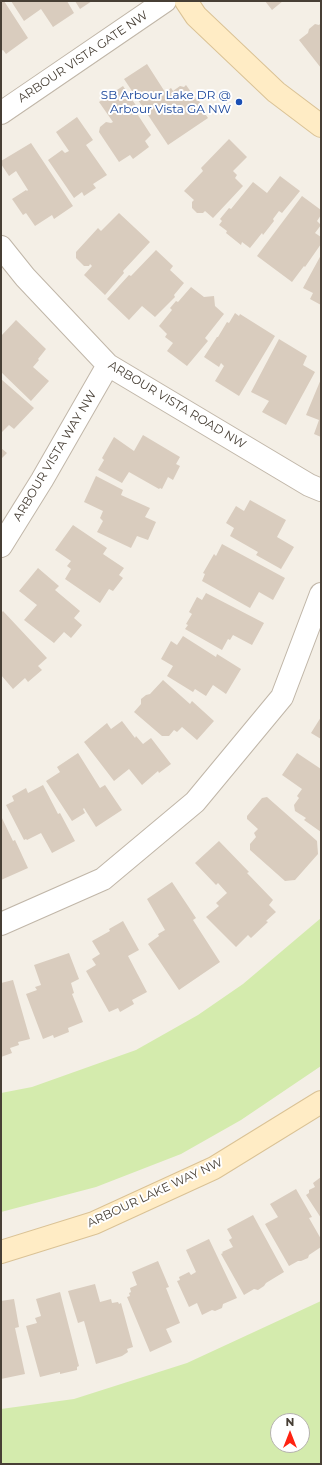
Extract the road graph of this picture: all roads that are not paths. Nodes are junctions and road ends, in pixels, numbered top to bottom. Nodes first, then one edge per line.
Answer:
1 (165, 1) edge
2 (186, 1) edge
3 (1, 113) edge
4 (321, 126) edge
5 (1, 247) edge
6 (108, 365) junction
7 (321, 490) edge
8 (1, 546) edge
9 (321, 594) edge
10 (1, 924) edge
11 (321, 1102) edge
12 (1, 1252) edge

1 - 3 street, ARBOUR VISTA GATE NW
2 - 4 street
5 - 6 street, ARBOUR VISTA ROAD NW
6 - 7 street, ARBOUR VISTA ROAD NW
6 - 8 street, ARBOUR VISTA WAY NW
9 - 10 street
11 - 12 street, ARBOUR LAKE WAY NW

